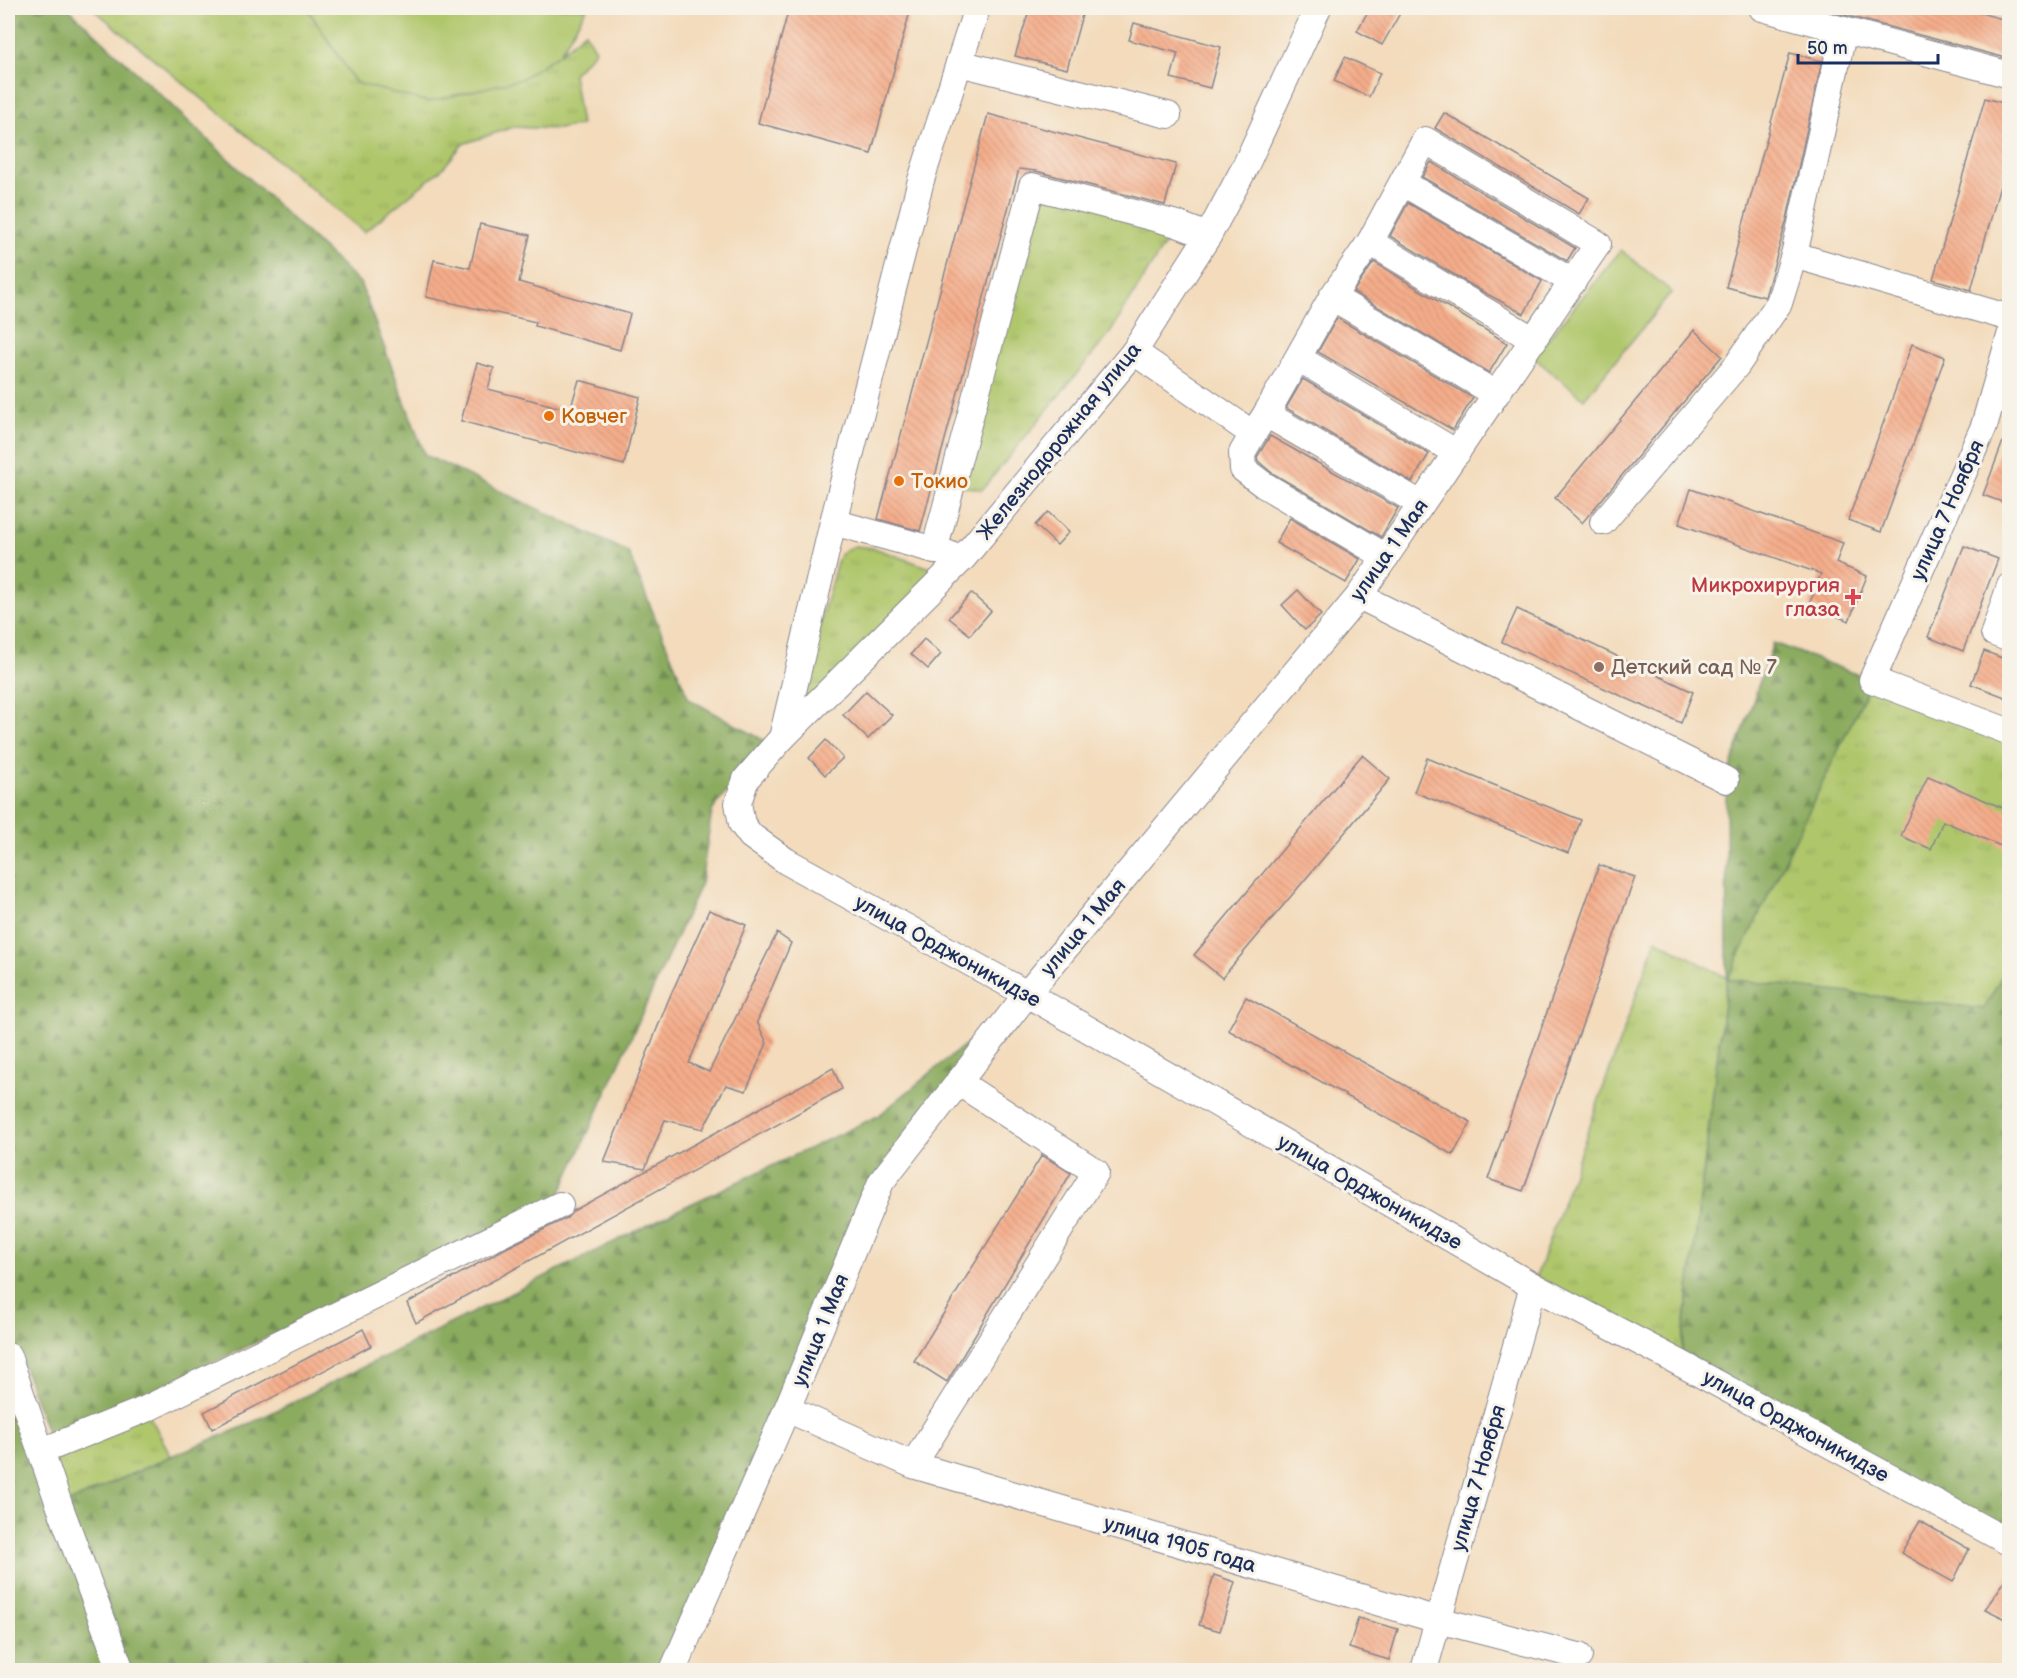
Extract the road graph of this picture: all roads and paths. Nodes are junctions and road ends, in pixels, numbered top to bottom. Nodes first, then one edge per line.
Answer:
1 (977, 8) edge
2 (1318, 8) edge
3 (1762, 8) edge
4 (1812, 14) edge
5 (1844, 30) junction
6 (959, 63) junction
7 (2010, 75) edge
8 (1168, 115) dead end
9 (1403, 183) junction
10 (1208, 236) junction
11 (1370, 242) junction
12 (1794, 255) junction
13 (1573, 282) junction
14 (1332, 297) junction
15 (2010, 318) edge
16 (2010, 336) edge
17 (1534, 340) junction
18 (1134, 352) junction
19 (1298, 358) junction
20 (1496, 394) junction
21 (1260, 424) junction
22 (1456, 453) junction
23 (1421, 504) junction
24 (833, 522) junction
25 (1603, 522) dead end
26 (934, 551) junction
27 (1386, 556) junction
28 (964, 557) junction
29 (2010, 586) edge
30 (1359, 596) junction
31 (2010, 639) edge
32 (2010, 732) edge
33 (782, 738) junction
34 (1726, 780) dead end
35 (742, 824) joint
36 (1027, 994) junction
37 (958, 1082) junction
38 (560, 1205) dead end
39 (1533, 1286) junction
40 (8, 1356) edge
41 (788, 1409) junction
42 (42, 1451) junction
43 (913, 1465) junction
44 (2010, 1543) edge
45 (1438, 1620) junction
46 (1579, 1656) dead end
47 (121, 1671) edge
48 (673, 1671) edge
49 (1424, 1671) edge

1 - 6 street
2 - 10 street, Железнодорожная улица
3 - 4 street
4 - 5 street
5 - 7 street
5 - 12 street
6 - 8 street
6 - 24 street
9 - 11 street
9 - 13 street
9 - 13 street, улица 1 Мая
10 - 18 street, Железнодорожная улица
10 - 26 street
11 - 14 street
11 - 17 street
12 - 15 street
12 - 25 street
13 - 17 street, улица 1 Мая
14 - 19 street
14 - 20 street
16 - 32 street, улица 7 Ноября
17 - 20 street, улица 1 Мая
18 - 21 street
18 - 28 street, Железнодорожная улица
19 - 21 street
19 - 22 street
20 - 22 street, улица 1 Мая
21 - 23 street
21 - 27 street
22 - 23 street, улица 1 Мая
23 - 27 street, улица 1 Мая
24 - 26 street
24 - 33 street
26 - 28 street
27 - 30 street, улица 1 Мая
28 - 33 street, Железнодорожная улица
29 - 31 street
30 - 34 street
30 - 36 street, улица 1 Мая
33 - 35 street, Железнодорожная улица
35 - 36 street, улица Орджоникидзе
36 - 37 street, улица 1 Мая
36 - 39 street, улица Орджоникидзе
37 - 41 street, улица 1 Мая
37 - 43 street
38 - 42 street
39 - 44 street, улица Орджоникидзе
39 - 45 street, улица 7 Ноября
40 - 42 street
41 - 43 street, улица 1905 года
41 - 48 street, улица 1 Мая
42 - 47 street
43 - 45 street, улица 1905 года
45 - 46 street, улица 1905 года
45 - 49 street, улица 7 Ноября

